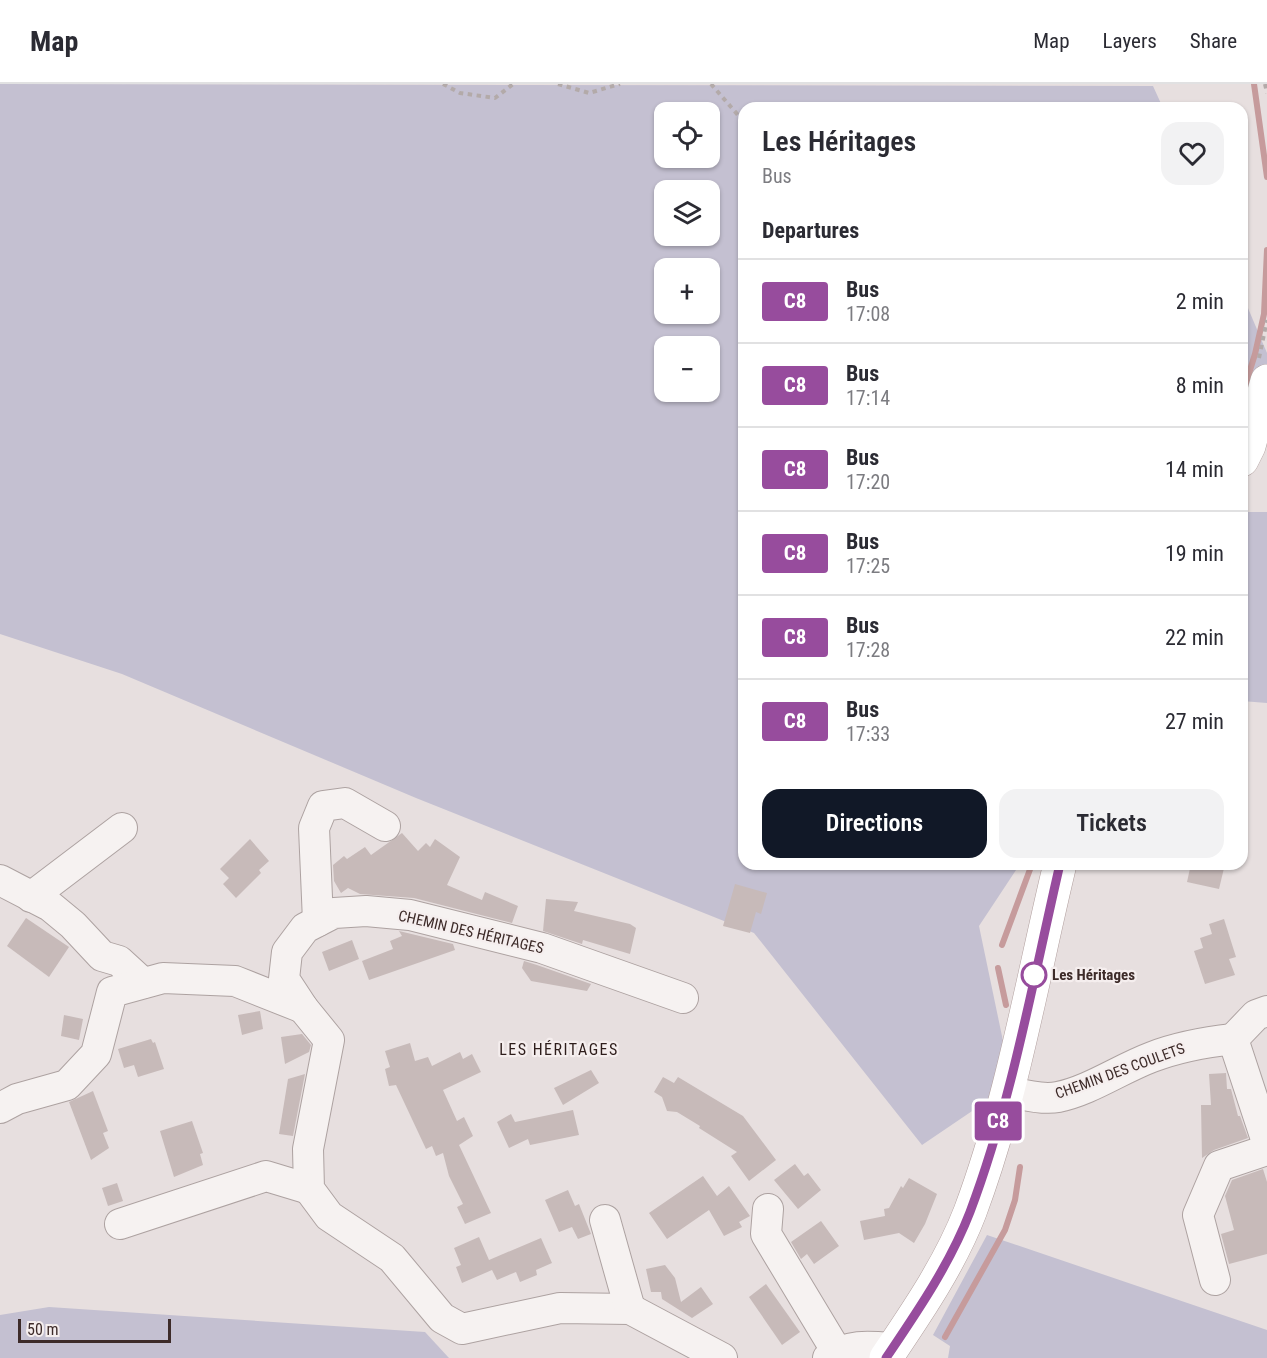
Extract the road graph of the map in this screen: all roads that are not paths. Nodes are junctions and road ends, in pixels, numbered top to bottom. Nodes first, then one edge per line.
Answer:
1 (1267, 381) edge
2 (1267, 414) edge
3 (1248, 446) edge
4 (1248, 449) edge
5 (385, 826) dead end
6 (122, 828) dead end
7 (1059, 870) edge
8 (0, 880) edge
9 (31, 897) junction
10 (318, 921) junction
11 (143, 983) junction
12 (683, 998) dead end
13 (303, 1008) junction
14 (1267, 1011) edge
15 (1233, 1039) junction
16 (1007, 1091) junction
17 (0, 1108) edge
18 (1267, 1142) edge
19 (1267, 1150) edge
20 (309, 1189) junction
21 (768, 1209) dead end
22 (605, 1220) dead end
23 (120, 1224) dead end
24 (1215, 1280) dead end
25 (630, 1309) junction
26 (889, 1353) edge
27 (833, 1355) edge
28 (722, 1358) edge

1 - 3 main road
2 - 4 street
5 - 10 street
6 - 9 street
7 - 16 main road
8 - 9 street
9 - 11 street
10 - 12 street, CHEMIN DES HÉRITAGES
10 - 13 street, CHEMIN DES HÉRITAGES
11 - 13 street
11 - 17 street
13 - 20 street, CHEMIN DES HÉRITAGES
14 - 15 street
15 - 16 street, CHEMIN DES COULETS
15 - 18 street
16 - 26 main road
19 - 24 street
20 - 23 street
20 - 25 street
21 - 27 street
22 - 25 street
25 - 28 street
26 - 27 street

